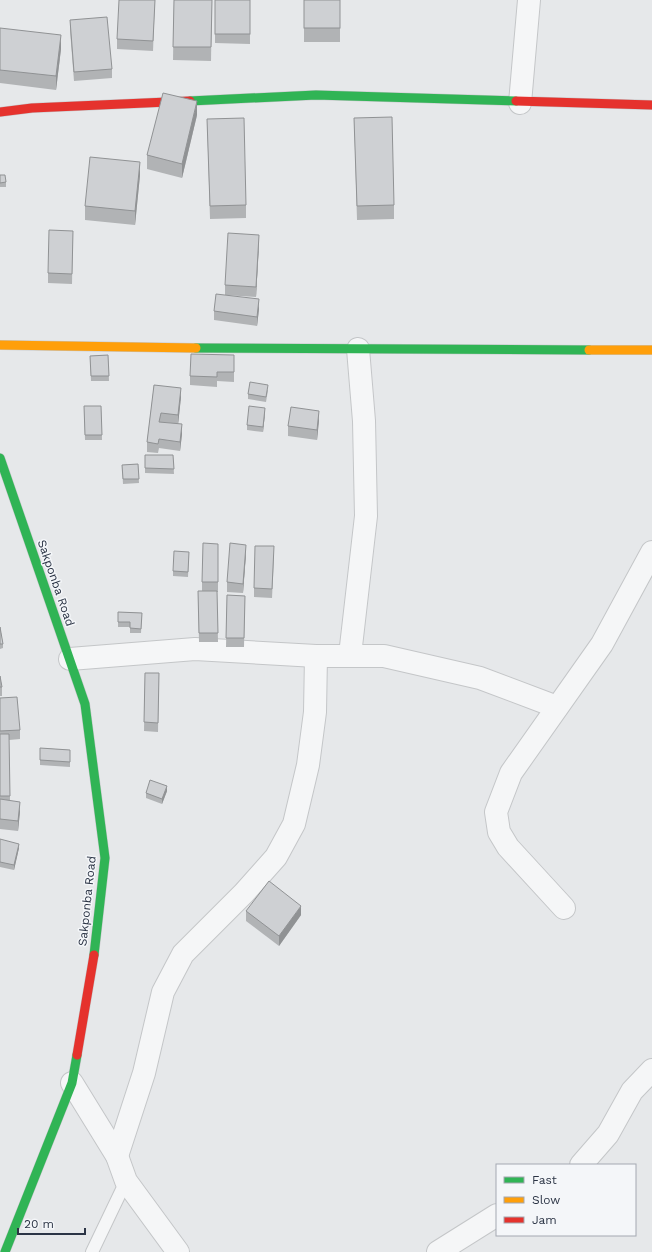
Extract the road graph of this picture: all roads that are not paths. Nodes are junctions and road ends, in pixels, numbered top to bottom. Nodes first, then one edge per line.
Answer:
1 (529, 0) edge
2 (520, 103) junction
3 (652, 106) edge
4 (0, 112) edge
5 (0, 345) edge
6 (358, 349) junction
7 (652, 350) edge
8 (0, 458) edge
9 (652, 552) edge
10 (350, 655) junction
11 (316, 656) junction
12 (70, 659) junction
13 (557, 707) junction
14 (564, 908) dead end
15 (652, 1070) edge
16 (72, 1083) junction
17 (117, 1156) junction
18 (582, 1164) edge
19 (126, 1182) junction
20 (496, 1216) edge
21 (5, 1252) edge
22 (92, 1252) edge
23 (178, 1252) edge
24 (438, 1252) edge

1 - 2 street
2 - 3 street
2 - 4 street
5 - 6 street
6 - 7 street
6 - 10 street
8 - 12 street, Sakponba Road
9 - 13 street
10 - 11 street
10 - 13 street
11 - 12 street
11 - 17 street
12 - 16 street, Sakponba Road
13 - 14 street
15 - 18 street
16 - 17 street
16 - 21 street, Sakponba Road
17 - 19 street
19 - 22 lane
19 - 23 street
20 - 24 street

